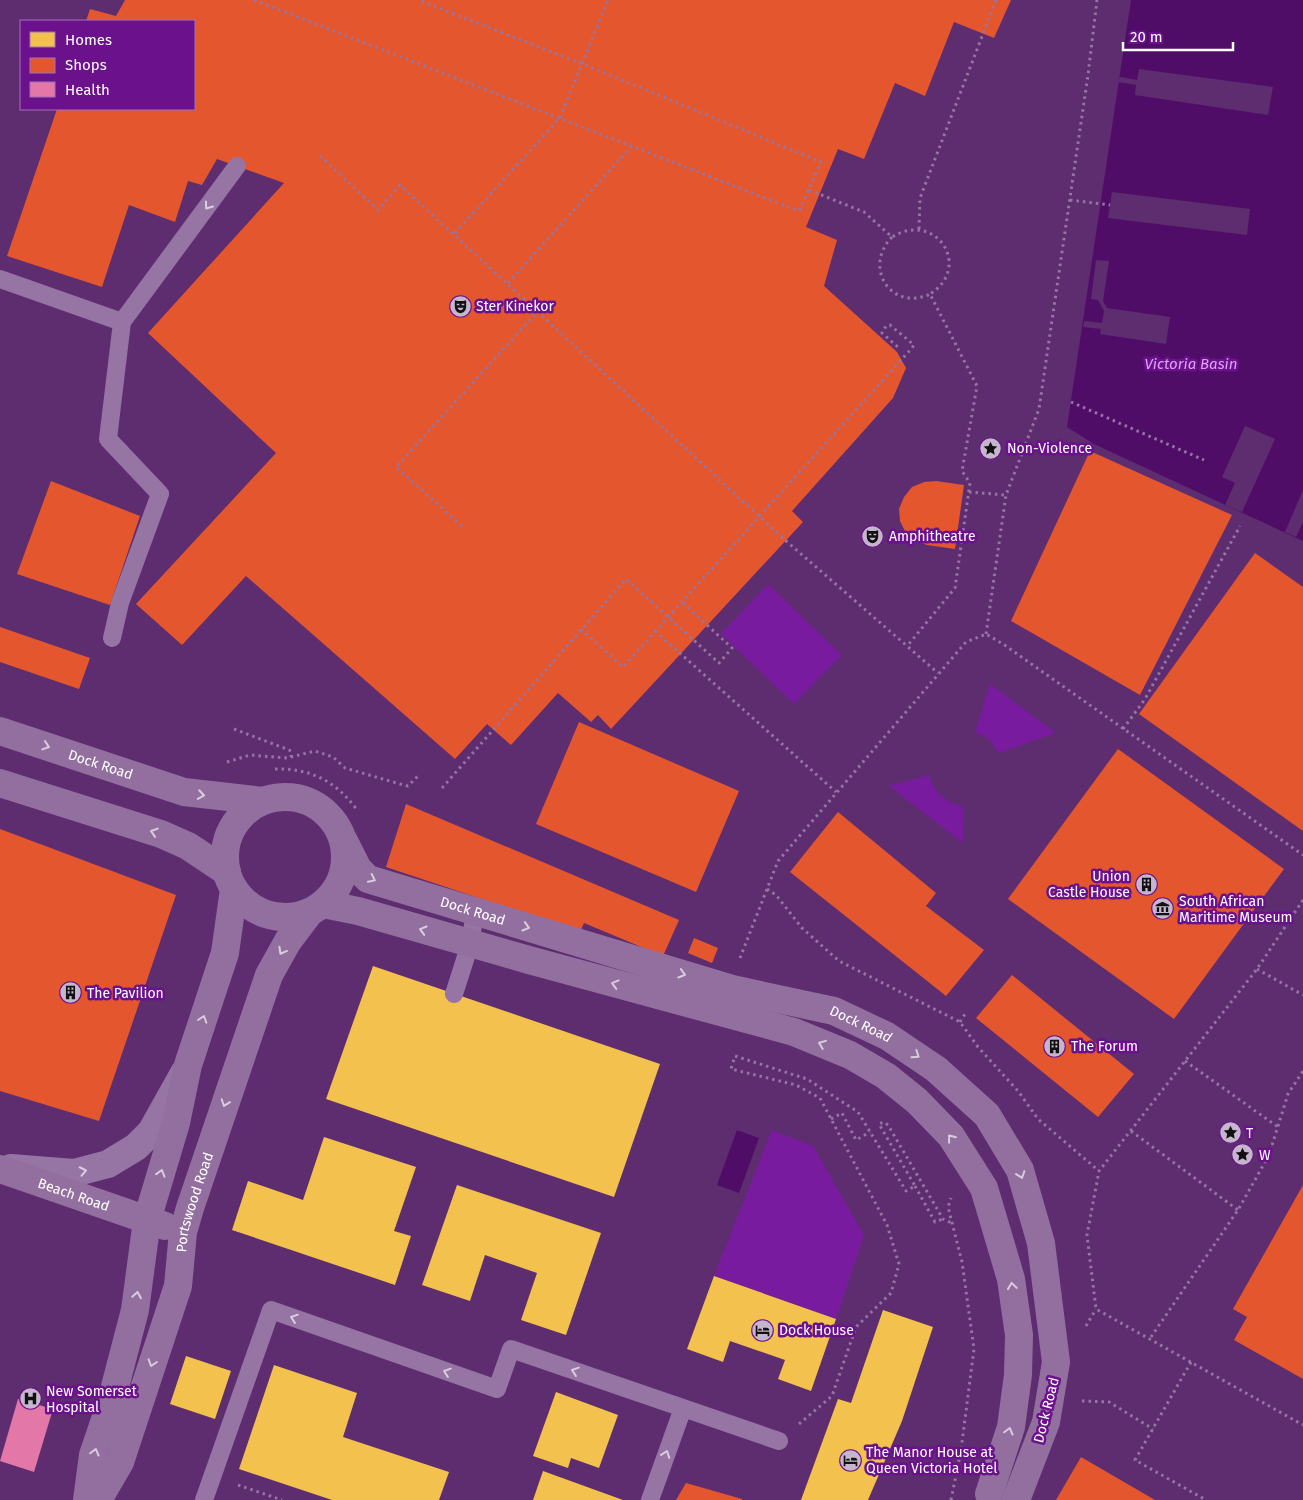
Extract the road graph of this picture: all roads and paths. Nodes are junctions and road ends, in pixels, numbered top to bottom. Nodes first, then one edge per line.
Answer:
1 (254, 0) edge
2 (418, 0) edge
3 (608, 0) edge
4 (996, 0) edge
5 (1097, 0) edge
6 (583, 64) junction
7 (560, 118) junction
8 (631, 147) junction
9 (320, 156) dead end
10 (237, 166) dead end
11 (809, 190) junction
12 (1070, 200) junction
13 (1110, 205) dead end
14 (919, 229) junction
15 (455, 233) junction
16 (892, 238) junction
17 (0, 279) edge
18 (508, 283) junction
19 (930, 294) junction
20 (538, 311) junction
21 (122, 322) junction
22 (900, 349) dead end
23 (1071, 402) dead end
24 (1204, 460) dead end
25 (969, 492) junction
26 (1006, 495) junction
27 (759, 516) junction
28 (462, 526) dead end
29 (1240, 526) dead end
30 (682, 602) junction
31 (669, 616) junction
32 (581, 629) junction
33 (655, 631) junction
34 (986, 634) junction
35 (112, 638) dead end
36 (908, 645) junction
37 (938, 673) junction
38 (1124, 729) junction
39 (234, 730) dead end
40 (0, 731) edge
41 (291, 757) junction
42 (225, 762) dead end
43 (418, 776) dead end
44 (0, 783) edge
45 (442, 788) dead end
46 (836, 792) junction
47 (263, 801) junction
48 (344, 841) junction
49 (1303, 855) edge
50 (230, 881) junction
51 (767, 889) junction
52 (1303, 900) edge
53 (317, 908) junction
54 (463, 908) junction
55 (470, 944) junction
56 (738, 965) dead end
57 (1257, 969) junction
58 (454, 994) dead end
59 (1303, 996) edge
60 (967, 1011) dead end
61 (960, 1022) junction
62 (1185, 1061) junction
63 (188, 1065) junction
64 (1303, 1071) edge
65 (831, 1119) junction
66 (1278, 1127) junction
67 (1131, 1131) junction
68 (870, 1132) junction
69 (0, 1168) edge
70 (1099, 1171) junction
71 (915, 1186) junction
72 (953, 1193) dead end
73 (1238, 1210) junction
74 (943, 1219) junction
75 (147, 1220) junction
76 (954, 1224) junction
77 (183, 1232) junction
78 (1151, 1337) junction
79 (1191, 1362) junction
80 (1077, 1401) dead end
81 (683, 1408) junction
82 (1303, 1425) edge
83 (1153, 1429) junction
84 (779, 1440) joint
85 (212, 1476) junction
86 (989, 1494) dead end
87 (1201, 1499) edge
88 (87, 1500) edge
89 (98, 1500) edge
90 (204, 1500) edge
91 (282, 1500) edge
92 (650, 1500) edge
93 (951, 1500) edge
94 (1016, 1500) edge
95 (1206, 1500) edge

1 - 7 path
2 - 6 path
3 - 6 path
4 - 14 path
5 - 12 path
6 - 7 path
6 - 11 path
7 - 8 path
7 - 15 path
8 - 11 path
8 - 18 path
9 - 15 path
10 -> 21 lane
11 - 16 path
12 - 13 path
12 - 26 path
14 - 16 path
14 - 19 path
15 - 18 path
16 - 19 path
17 - 21 lane
18 - 20 path
19 - 25 path
20 - 27 path
20 - 28 path
21 - 35 lane
22 - 27 path
23 - 24 path
25 - 26 path
25 - 36 path
26 - 34 path
27 - 30 path
27 - 36 path
29 - 38 path
30 - 31 path
30 - 31 path
31 - 32 path
31 - 33 path
32 - 33 path
32 - 45 path
33 - 46 path
34 - 37 path
34 - 38 path
36 - 37 path
37 - 46 path
38 - 49 path
39 - 41 path
40 -> 47 street, Dock Road
41 - 42 path
41 - 43 path
50 -> 44 street
46 - 51 path
47 - 48 street
47 - 50 street
48 - 53 street
48 -> 54 street, Dock Road
50 - 53 street
63 -> 50 street
51 - 56 path
51 - 61 path
52 - 57 path
55 -> 53 street
53 -> 77 street, Portswood Road
54 - 55 lane
54 -> 94 street, Dock Road
55 - 58 lane
86 -> 55 street
57 - 59 path
57 - 62 path
60 - 61 path
61 - 70 path
62 - 66 path
62 - 67 path
69 -> 63 street
75 -> 63 street
64 - 66 path
65 - 68 path
65 - 68 path
65 - 84 path
66 - 73 path
67 - 70 path
67 - 73 path
68 - 71 path
69 - 75 street, Beach Road
70 - 78 path
71 - 74 path
71 - 74 path
72 - 76 path
73 - 78 path
74 - 76 path
75 - 77 street, Beach Road
88 -> 75 street
76 - 93 path
77 -> 89 street, Portswood Road
78 - 79 path
79 - 82 path
79 - 83 path
80 - 83 path
81 - 84 lane
81 -> 85 lane
92 -> 81 lane
83 - 87 path
85 - 90 lane
85 - 91 path
87 - 95 path

